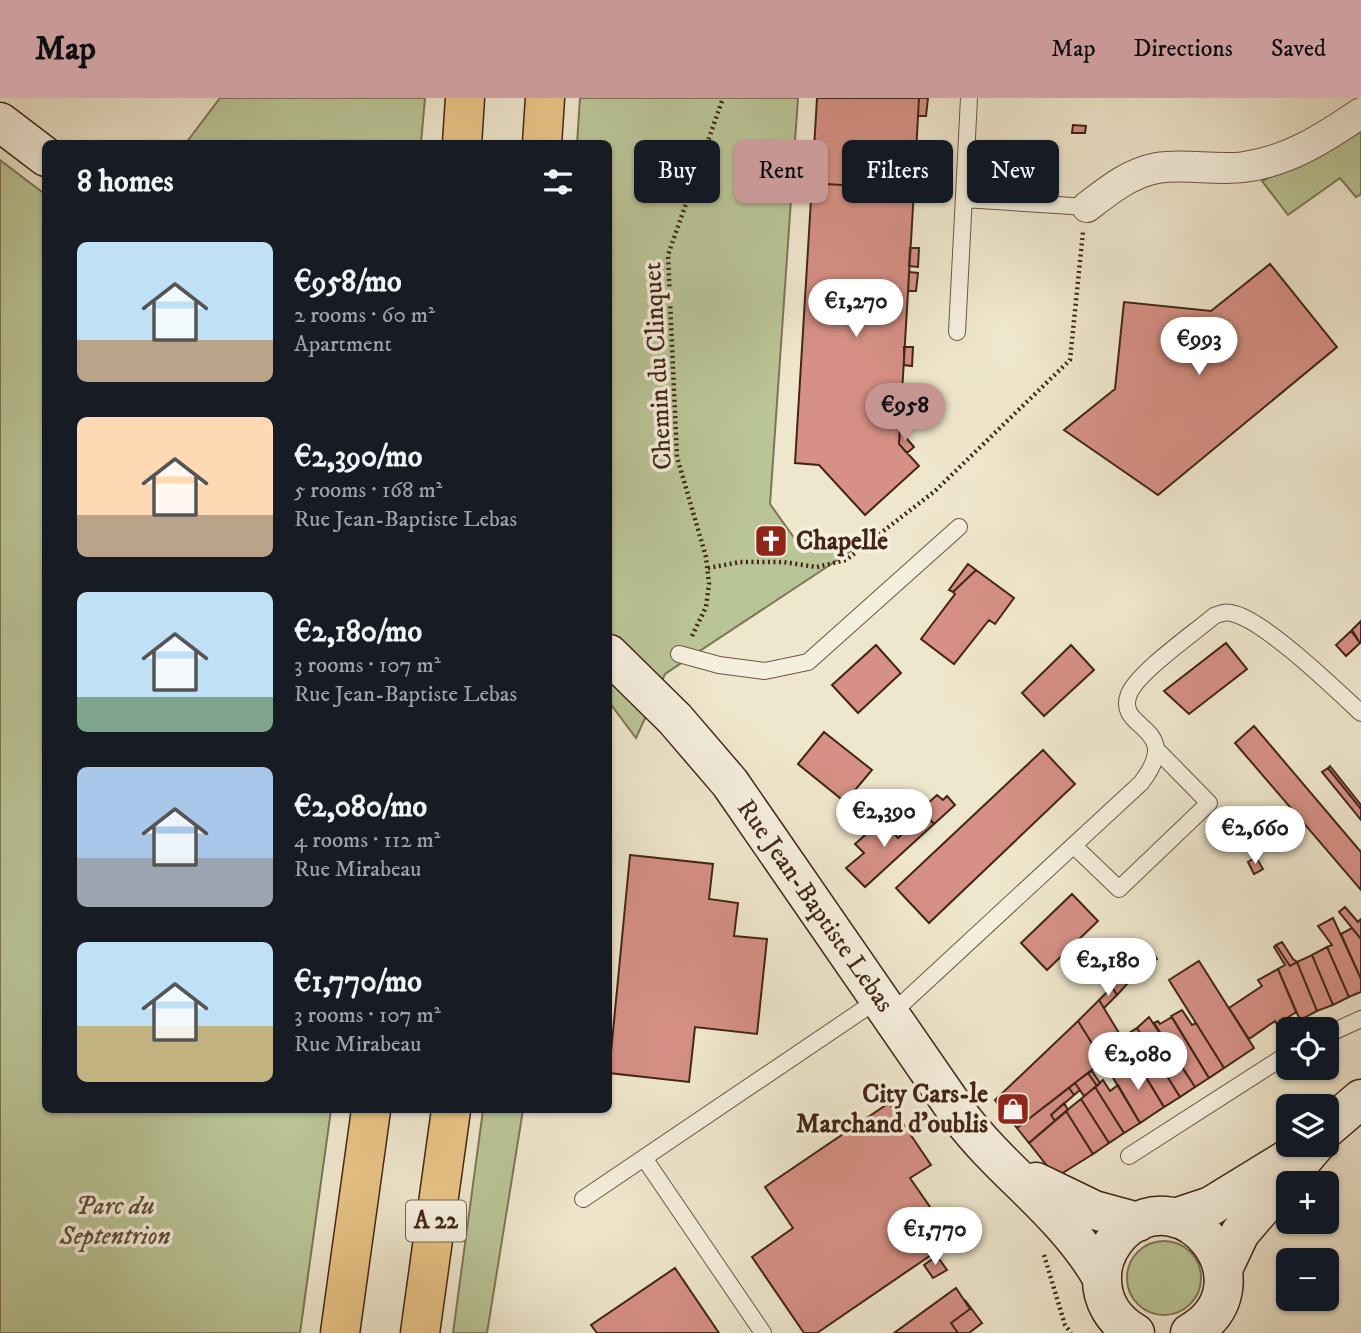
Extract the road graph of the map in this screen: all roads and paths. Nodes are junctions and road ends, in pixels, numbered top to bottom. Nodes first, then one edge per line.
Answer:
1 (465, 98) edge
2 (545, 98) edge
3 (723, 98) edge
4 (969, 98) edge
5 (1361, 113) edge
6 (0, 122) edge
7 (462, 140) edge
8 (542, 140) edge
9 (42, 154) edge
10 (964, 199) junction
11 (1087, 207) junction
12 (957, 332) dead end
13 (959, 527) dead end
14 (708, 568) junction
15 (694, 634) dead end
16 (679, 654) dead end
17 (612, 657) edge
18 (1361, 713) edge
19 (1158, 752) junction
20 (1074, 846) junction
21 (885, 1007) junction
22 (1361, 1018) edge
23 (1339, 1029) edge
24 (1276, 1062) edge
25 (371, 1113) edge
26 (451, 1113) edge
27 (1129, 1156) dead end
28 (1287, 1157) edge
29 (1305, 1157) edge
30 (645, 1158) junction
31 (1009, 1170) junction
32 (583, 1199) dead end
33 (1156, 1220) junction
34 (1223, 1269) junction
35 (1101, 1278) junction
36 (1207, 1325) edge
37 (340, 1333) edge
38 (420, 1333) edge
39 (763, 1333) edge
40 (1135, 1333) edge

1 - 7 highway
2 - 8 highway
3 - 14 path, Chemin du Clinquet
4 - 10 lane
5 - 11 street
6 - 9 main road
10 - 11 lane
10 - 12 lane
11 - 14 path
13 - 16 lane
14 - 15 path, Chemin du Clinquet
17 - 21 main road, Rue Jean-Baptiste Lebas
18 - 19 lane
19 - 20 lane
19 - 20 lane
20 - 21 lane
21 - 30 lane
21 - 31 main road, Rue Jean-Baptiste Lebas
22 - 23 lane
24 - 27 lane
25 - 37 highway
26 - 38 highway, A 22
28 - 33 main road
29 - 34 main road
30 - 32 lane
30 - 39 lane
31 - 33 main road
31 - 35 main road, Rue Jean-Baptiste Lebas
33 - 34 main road
33 - 35 main road
34 - 36 main road
35 - 40 main road, Rue Jean-Baptiste Lebas

